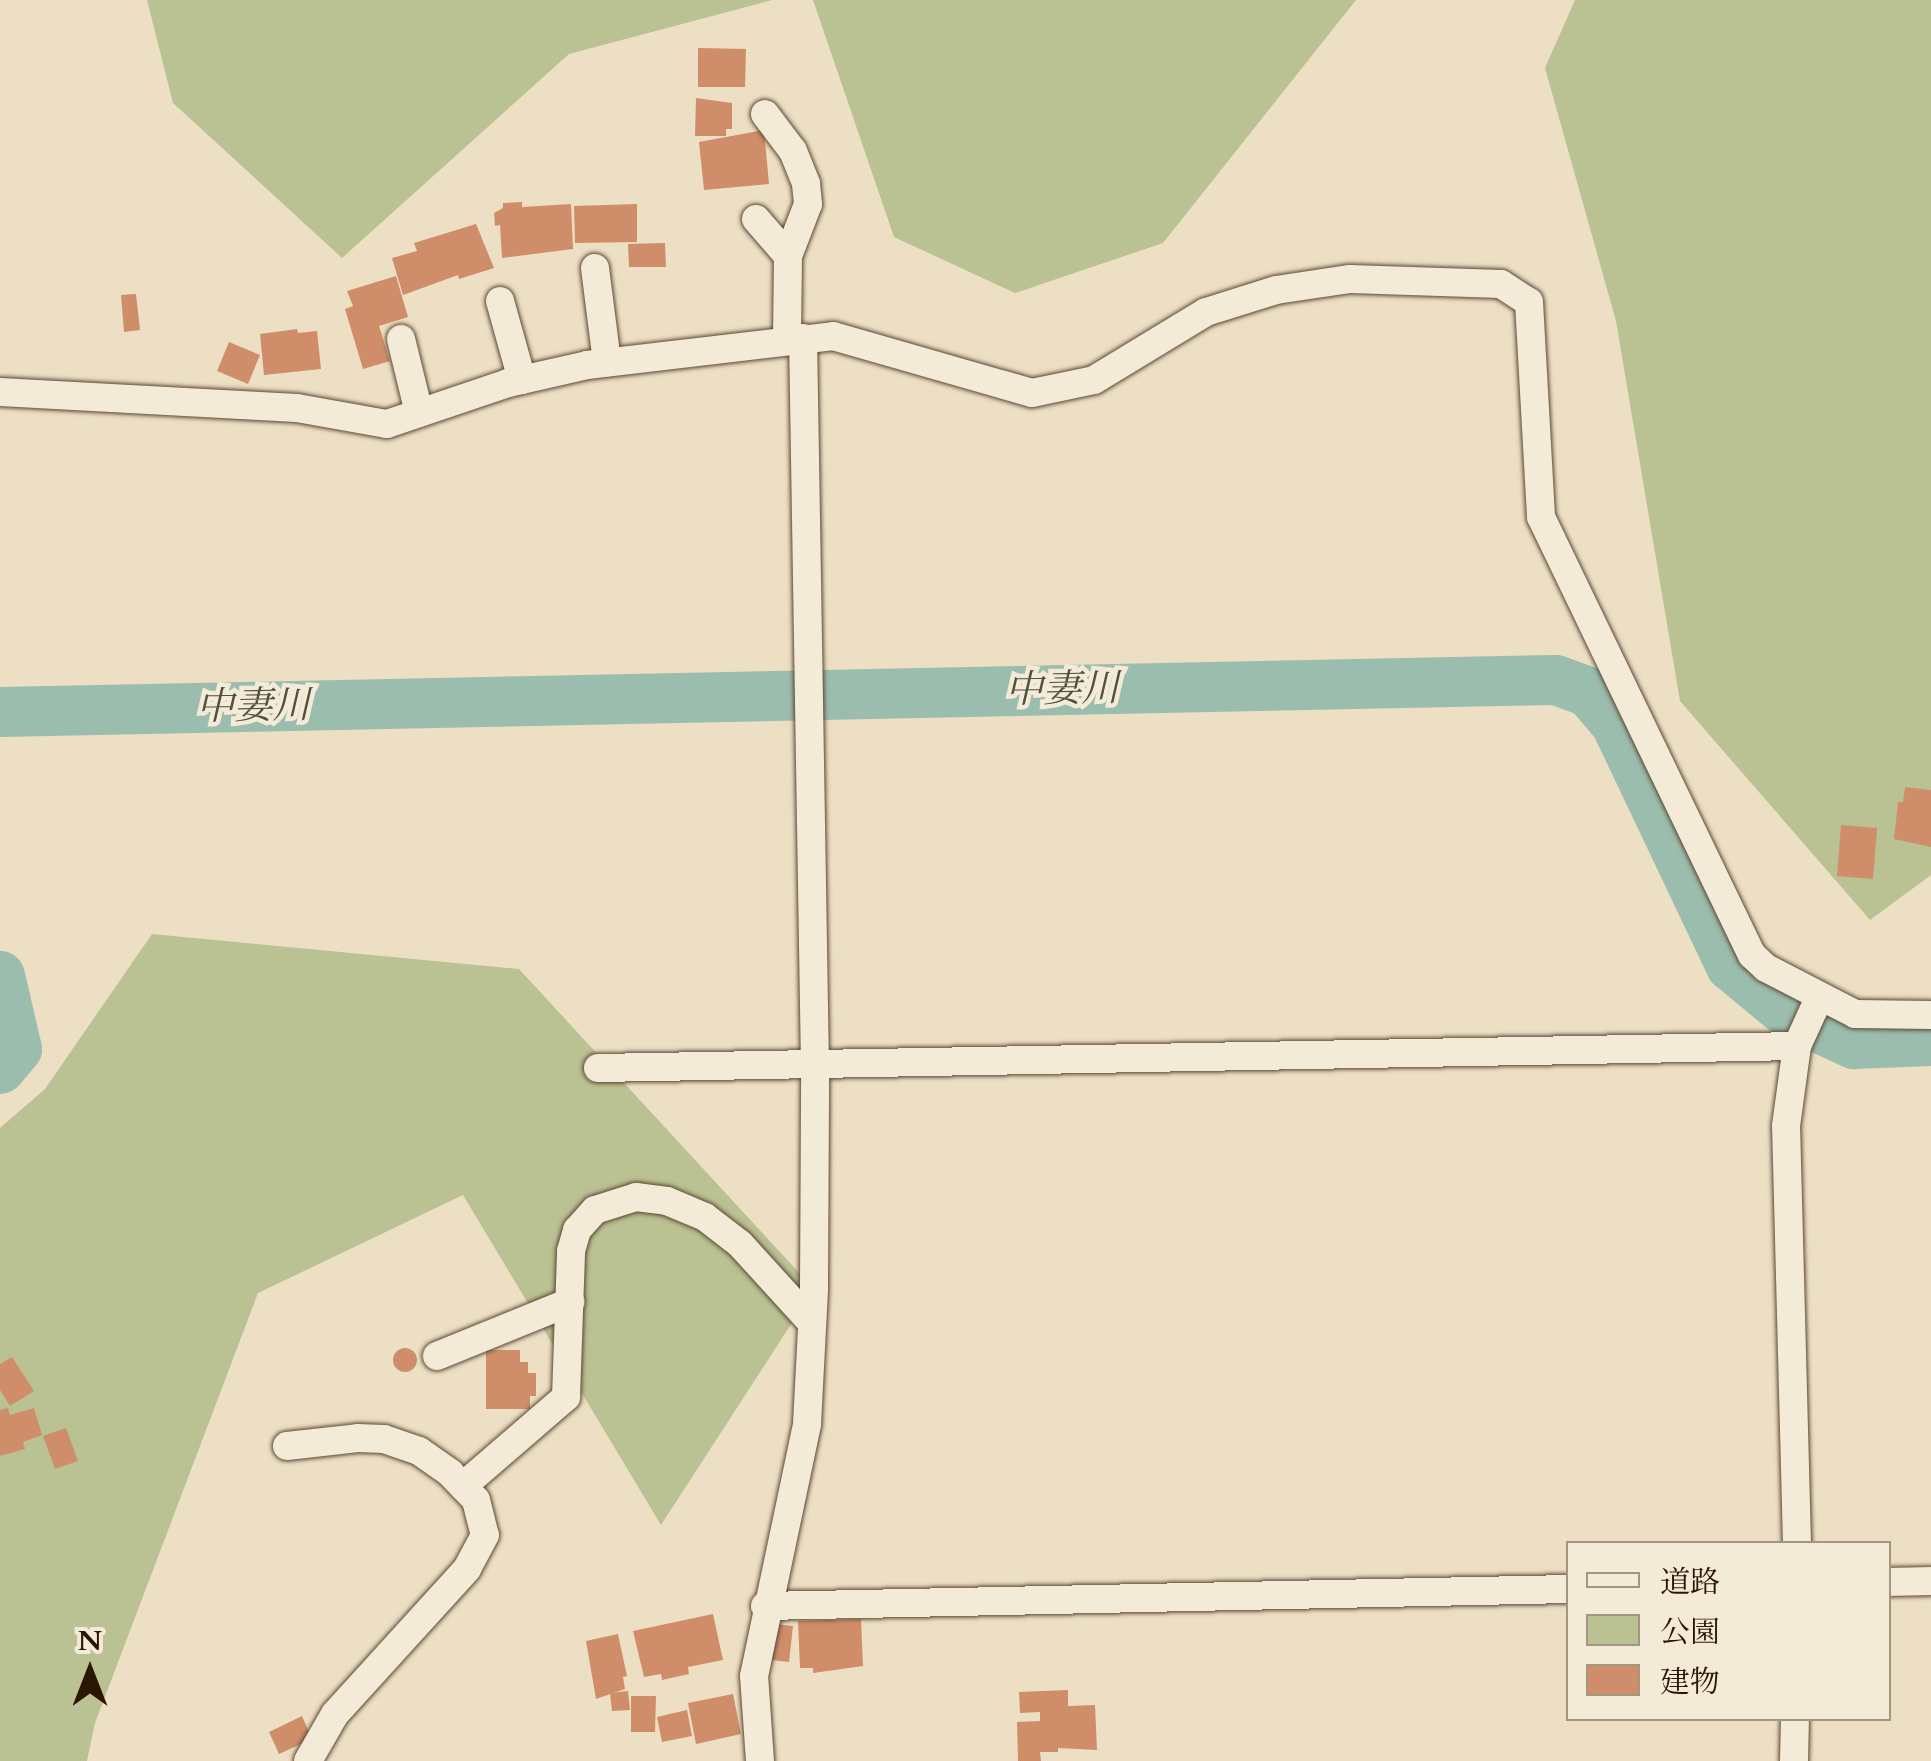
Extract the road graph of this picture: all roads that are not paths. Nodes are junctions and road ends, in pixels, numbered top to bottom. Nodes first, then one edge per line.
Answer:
1 (765, 114) dead end
2 (756, 219) dead end
3 (788, 256) junction
4 (595, 268) dead end
5 (500, 302) dead end
6 (401, 339) dead end
7 (795, 339) junction
8 (607, 362) junction
9 (522, 380) junction
10 (0, 392) edge
11 (419, 414) junction
12 (1931, 1015) edge
13 (1808, 1021) junction
14 (816, 1067) junction
15 (598, 1068) dead end
16 (570, 1302) junction
17 (812, 1323) junction
18 (437, 1356) dead end
19 (287, 1446) dead end
20 (462, 1486) junction
21 (1797, 1541) edge
22 (1931, 1581) edge
23 (1891, 1582) edge
24 (1566, 1589) edge
25 (765, 1606) junction
26 (1795, 1721) edge
27 (308, 1761) edge
28 (760, 1761) edge
29 (1794, 1761) edge

1 - 3 street
2 - 3 street
3 - 7 street
4 - 8 street
5 - 9 street
6 - 11 street
7 - 8 street
7 - 13 street
7 - 14 street
8 - 9 street
9 - 11 street
10 - 11 street
12 - 13 street
13 - 14 street
13 - 21 street
14 - 15 street
14 - 17 street
16 - 17 street
16 - 18 street
16 - 20 street
17 - 25 street
19 - 20 street
20 - 27 street
22 - 23 street
24 - 25 street
25 - 28 street
26 - 29 street

